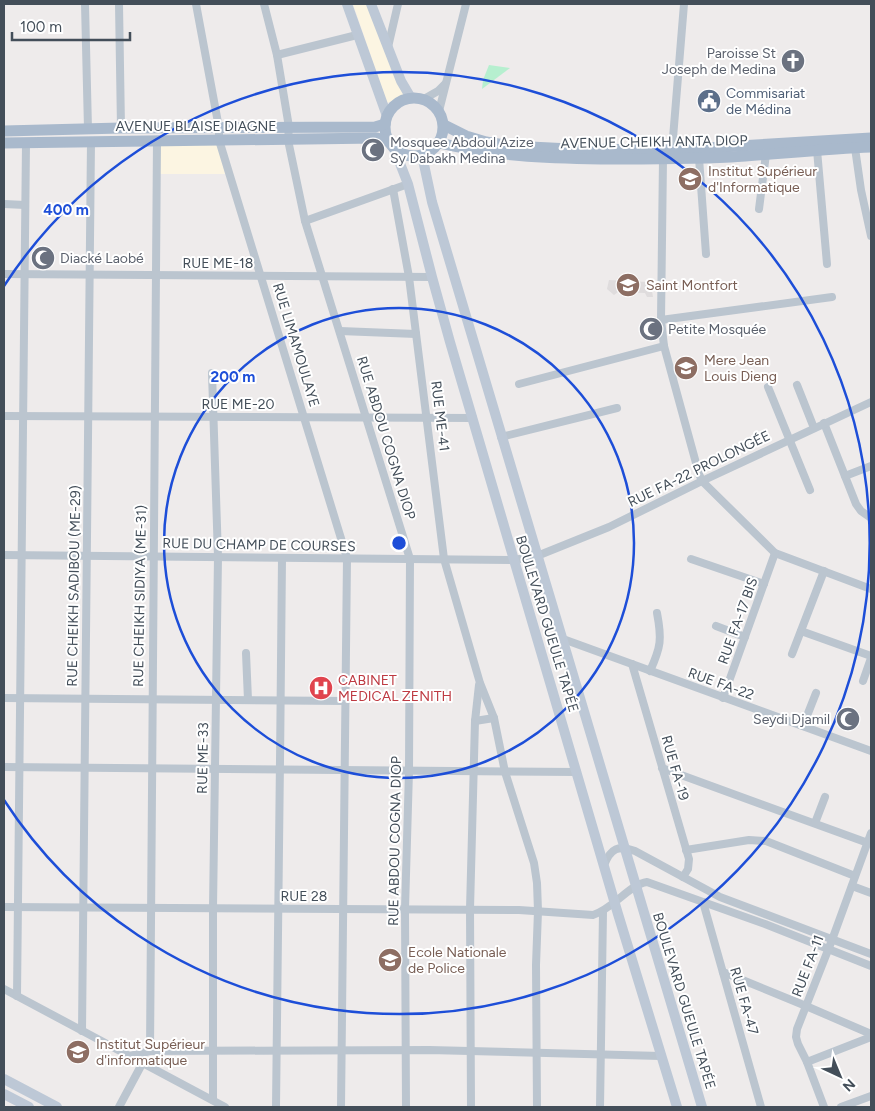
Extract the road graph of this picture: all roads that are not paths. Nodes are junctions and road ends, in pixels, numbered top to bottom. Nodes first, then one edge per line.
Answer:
1 (85, 4) edge
2 (119, 4) edge
3 (196, 4) edge
4 (264, 4) edge
5 (347, 4) edge
6 (371, 4) edge
7 (398, 4) edge
8 (466, 4) edge
9 (684, 4) edge
10 (357, 35) junction
11 (388, 47) junction
12 (276, 55) junction
13 (445, 84) junction
14 (411, 98) junction
15 (424, 99) junction
16 (439, 111) junction
17 (386, 120) junction
18 (444, 125) junction
19 (289, 127) junction
20 (121, 128) junction
21 (219, 128) junction
22 (88, 129) junction
23 (4, 131) edge
24 (346, 133) junction
25 (871, 138) edge
26 (219, 140) junction
27 (288, 140) junction
28 (91, 141) junction
29 (157, 141) junction
30 (26, 142) junction
31 (4, 143) edge
32 (439, 143) junction
33 (391, 144) junction
34 (871, 147) edge
35 (855, 148) junction
36 (672, 150) junction
37 (817, 150) junction
38 (766, 154) junction
39 (422, 155) junction
40 (699, 158) junction
41 (663, 159) junction
42 (408, 184) junction
43 (393, 189) junction
44 (4, 204) edge
45 (26, 205) junction
46 (759, 209) dead end
47 (305, 221) junction
48 (871, 236) edge
49 (706, 254) dead end
50 (827, 264) dead end
51 (4, 274) edge
52 (25, 274) junction
53 (89, 274) junction
54 (156, 275) junction
55 (261, 276) junction
56 (322, 276) junction
57 (409, 277) junction
58 (432, 277) junction
59 (832, 297) dead end
60 (661, 320) junction
61 (340, 331) junction
62 (416, 334) junction
63 (664, 346) junction
64 (212, 373) dead end
65 (519, 384) dead end
66 (797, 385) dead end
67 (768, 387) dead end
68 (871, 402) edge
69 (617, 408) dead end
70 (4, 416) edge
71 (23, 416) junction
72 (88, 416) junction
73 (154, 416) junction
74 (215, 417) junction
75 (305, 417) junction
76 (367, 418) junction
77 (428, 418) junction
78 (472, 418) junction
79 (824, 423) junction
80 (814, 428) junction
81 (501, 437) junction
82 (789, 440) junction
83 (871, 466) edge
84 (845, 476) junction
85 (702, 481) junction
86 (810, 490) dead end
87 (871, 518) edge
88 (775, 553) junction
89 (4, 555) edge
90 (22, 555) junction
91 (86, 556) junction
92 (153, 556) junction
93 (537, 556) junction
94 (218, 557) junction
95 (282, 558) junction
96 (347, 558) junction
97 (410, 559) junction
98 (444, 559) junction
99 (691, 559) dead end
100 (514, 560) junction
101 (824, 571) junction
102 (764, 584) junction
103 (871, 589) edge
104 (657, 613) dead end
105 (716, 626) dead end
106 (801, 631) junction
107 (745, 637) junction
108 (563, 639) junction
109 (246, 653) dead end
110 (792, 654) dead end
111 (871, 657) edge
112 (632, 664) junction
113 (650, 671) junction
114 (863, 681) dead end
115 (480, 683) junction
116 (816, 692) dead end
117 (4, 698) edge
118 (20, 698) junction
119 (85, 698) junction
120 (723, 698) junction
121 (152, 699) junction
122 (216, 700) junction
123 (248, 700) junction
124 (280, 700) junction
125 (346, 700) junction
126 (494, 718) junction
127 (475, 721) junction
128 (802, 726) junction
129 (871, 751) edge
130 (4, 767) edge
131 (20, 767) junction
132 (84, 768) junction
133 (151, 768) junction
134 (662, 768) junction
135 (215, 769) junction
136 (279, 769) junction
137 (345, 770) junction
138 (410, 771) junction
139 (475, 771) junction
140 (505, 772) junction
141 (577, 772) junction
142 (825, 797) dead end
143 (815, 823) junction
144 (871, 833) edge
145 (868, 842) junction
146 (624, 847) junction
147 (686, 850) junction
148 (604, 865) junction
149 (855, 876) junction
150 (683, 877) junction
151 (635, 886) junction
152 (852, 886) junction
153 (871, 894) edge
154 (616, 902) junction
155 (703, 902) junction
156 (4, 907) edge
157 (18, 907) junction
158 (83, 907) junction
159 (150, 908) junction
160 (213, 908) junction
161 (280, 908) junction
162 (343, 909) junction
163 (405, 909) junction
164 (470, 909) junction
165 (538, 911) junction
166 (603, 912) junction
167 (832, 940) junction
168 (828, 950) junction
169 (871, 954) edge
170 (871, 966) edge
171 (723, 972) junction
172 (4, 989) edge
173 (17, 996) junction
174 (806, 1006) junction
175 (82, 1031) junction
176 (871, 1036) edge
177 (406, 1050) junction
178 (150, 1051) junction
179 (213, 1051) junction
180 (277, 1051) junction
181 (342, 1051) junction
182 (471, 1051) junction
183 (536, 1052) junction
184 (601, 1054) junction
185 (130, 1056) junction
186 (662, 1056) junction
187 (807, 1062) junction
188 (142, 1064) junction
189 (4, 1079) edge
190 (4, 1094) edge
191 (871, 1096) edge
192 (213, 1100) junction
193 (29, 1107) edge
194 (57, 1107) edge
195 (119, 1107) edge
196 (225, 1107) edge
197 (276, 1107) edge
198 (341, 1107) edge
199 (406, 1107) edge
200 (471, 1107) edge
201 (537, 1107) edge
202 (600, 1107) edge
203 (677, 1107) edge
204 (702, 1107) edge
205 (761, 1107) edge
206 (824, 1107) edge
207 (841, 1107) edge

1 - 22 street
2 - 20 street
3 - 21 street, RUE LIMAMOULAYE
4 - 12 street, RUE ABDOU COGNA DIOP
5 - 10 street
6 - 11 street
7 - 11 street
8 - 13 street
9 - 36 street
10 - 12 street
10 - 17 street
11 - 14 street
12 - 19 street, RUE ABDOU COGNA DIOP
13 - 15 street
13 - 16 street
14 - 15 main road
14 - 17 main road
15 - 16 main road
16 - 18 main road
17 - 24 main road, AVENUE BLAISE DIAGNE
17 - 33 main road
18 - 32 main road
18 - 36 main road, AVENUE CHEIKH ANTA DIOP
19 - 21 main road, AVENUE BLAISE DIAGNE
19 - 24 main road, AVENUE BLAISE DIAGNE
19 - 27 street, RUE ABDOU COGNA DIOP
20 - 21 main road, AVENUE BLAISE DIAGNE
20 - 22 main road, AVENUE BLAISE DIAGNE
21 - 26 street, RUE LIMAMOULAYE
22 - 23 main road, AVENUE BLAISE DIAGNE
24 - 27 main road, AVENUE BLAISE DIAGNE
24 - 33 main road, AVENUE BLAISE DIAGNE
25 - 36 main road, AVENUE CHEIKH ANTA DIOP
26 - 27 main road, AVENUE BLAISE DIAGNE
26 - 29 main road, AVENUE BLAISE DIAGNE
26 - 55 street, RUE LIMAMOULAYE
27 - 47 street, RUE ABDOU COGNA DIOP
28 - 29 main road, AVENUE BLAISE DIAGNE
28 - 30 main road, AVENUE BLAISE DIAGNE
28 - 53 street, RUE CHEIKH SADIBOU (ME-29)
29 - 54 street, RUE CHEIKH SIDIYA (ME-31)
30 - 31 main road, AVENUE BLAISE DIAGNE
30 - 45 street
32 - 39 main road
32 - 41 main road, AVENUE CHEIKH ANTA DIOP
33 - 39 main road
33 - 42 street, BOULEVARD GUEULE TAPÉE
34 - 35 main road, AVENUE CHEIKH ANTA DIOP
35 - 37 main road, AVENUE CHEIKH ANTA DIOP
35 - 48 street
37 - 38 main road, AVENUE CHEIKH ANTA DIOP
37 - 50 street
38 - 40 main road, AVENUE CHEIKH ANTA DIOP
38 - 46 street
39 - 81 street, BOULEVARD GUEULE TAPÉE
40 - 41 main road, AVENUE CHEIKH ANTA DIOP
40 - 49 street
41 - 60 street
42 - 43 street
42 - 58 street, BOULEVARD GUEULE TAPÉE
43 - 47 street
43 - 57 street, RUE ME-41
44 - 45 street
45 - 52 street
47 - 56 street, RUE ABDOU COGNA DIOP
51 - 52 street, RUE ME-18
52 - 53 street, RUE ME-18
52 - 71 street
53 - 54 street, RUE ME-18
53 - 72 street, RUE CHEIKH SADIBOU (ME-29)
54 - 55 street, RUE ME-18
54 - 73 street, RUE CHEIKH SIDIYA (ME-31)
55 - 56 street, RUE ME-18
55 - 75 street, RUE LIMAMOULAYE
56 - 57 street, RUE ME-18
56 - 61 street, RUE ABDOU COGNA DIOP
57 - 58 street, RUE ME-18
57 - 62 street, RUE ME-41
58 - 78 street, BOULEVARD GUEULE TAPÉE
59 - 60 street
60 - 63 street
61 - 62 street
61 - 76 street, RUE ABDOU COGNA DIOP
62 - 77 street, RUE ME-41
63 - 65 street
63 - 85 street
64 - 74 street, RUE ME-33
66 - 80 street
67 - 82 street
68 - 79 street, RUE FA-22 PROLONGÉE
69 - 81 street
70 - 71 street, RUE ME-20
71 - 72 street, RUE ME-20
71 - 90 street
72 - 73 street, RUE ME-20
72 - 91 street, RUE CHEIKH SADIBOU (ME-29)
73 - 74 street, RUE ME-20
73 - 92 street, RUE CHEIKH SIDIYA (ME-31)
74 - 75 street, RUE ME-20
74 - 94 street, RUE ME-33
75 - 76 street, RUE ME-20
75 - 96 street, RUE LIMAMOULAYE
76 - 77 street, RUE ME-20
76 - 97 street, RUE ABDOU COGNA DIOP
77 - 78 street, RUE ME-20
77 - 98 street, RUE ME-41
78 - 100 street, BOULEVARD GUEULE TAPÉE
79 - 80 street, RUE FA-22 PROLONGÉE
79 - 84 street
80 - 82 street, RUE FA-22 PROLONGÉE
81 - 93 street, BOULEVARD GUEULE TAPÉE
82 - 85 street, RUE FA-22 PROLONGÉE
82 - 86 street
83 - 84 street
84 - 87 street
85 - 88 street
85 - 93 street, RUE FA-22 PROLONGÉE
88 - 101 street
88 - 102 street, RUE FA-17 BIS
89 - 90 street, RUE DU CHAMP DE COURSES
90 - 91 street, RUE DU CHAMP DE COURSES
90 - 118 street
91 - 92 street, RUE DU CHAMP DE COURSES
91 - 119 street, RUE CHEIKH SADIBOU (ME-29)
92 - 94 street, RUE DU CHAMP DE COURSES
92 - 121 street, RUE CHEIKH SIDIYA (ME-31)
93 - 100 street
93 - 108 street, BOULEVARD GUEULE TAPÉE
94 - 95 street, RUE DU CHAMP DE COURSES
94 - 122 street, RUE ME-33
95 - 96 street, RUE DU CHAMP DE COURSES
95 - 124 street
96 - 97 street, RUE DU CHAMP DE COURSES
96 - 125 street, RUE LIMAMOULAYE
97 - 98 street, RUE DU CHAMP DE COURSES
97 - 138 street, RUE ABDOU COGNA DIOP
98 - 100 street, RUE DU CHAMP DE COURSES
98 - 115 street, RUE ME-41
99 - 102 street
100 - 141 street, BOULEVARD GUEULE TAPÉE
101 - 103 street
101 - 106 street
102 - 107 street, RUE FA-17 BIS
104 - 113 street
105 - 107 street
106 - 110 street
106 - 111 street
107 - 120 street, RUE FA-17 BIS
108 - 112 street, RUE FA-22
108 - 146 street, BOULEVARD GUEULE TAPÉE
109 - 123 street
111 - 114 street
112 - 113 street, RUE FA-22
112 - 134 street, RUE FA-19
113 - 120 street, RUE FA-22
115 - 126 street, RUE ME-41
115 - 127 street
116 - 128 street
117 - 118 street
118 - 119 street
118 - 131 street
119 - 121 street
119 - 132 street, RUE CHEIKH SADIBOU (ME-29)
120 - 128 street, RUE FA-22
121 - 122 street
121 - 133 street, RUE CHEIKH SIDIYA (ME-31)
122 - 123 street
122 - 135 street, RUE ME-33
123 - 124 street
124 - 125 street
124 - 136 street
125 - 137 street, RUE LIMAMOULAYE
126 - 127 street
126 - 140 street, RUE ME-41
127 - 139 street
128 - 129 street, RUE FA-22
130 - 131 street
131 - 132 street
131 - 157 street
132 - 133 street
132 - 158 street, RUE CHEIKH SADIBOU (ME-29)
133 - 135 street
133 - 159 street, RUE CHEIKH SIDIYA (ME-31)
134 - 143 street
134 - 147 street, RUE FA-19
135 - 136 street
135 - 160 street, RUE ME-33
136 - 137 street
136 - 161 street
137 - 138 street
137 - 162 street, RUE LIMAMOULAYE
138 - 139 street
138 - 163 street, RUE ABDOU COGNA DIOP
139 - 140 street
139 - 164 street
140 - 141 street
140 - 165 street, RUE ME-41
141 - 148 street, BOULEVARD GUEULE TAPÉE
142 - 143 street
143 - 145 street
144 - 145 street, RUE FA-11
145 - 149 street, RUE FA-11
146 - 148 street
146 - 150 street
146 - 151 street, BOULEVARD GUEULE TAPÉE
147 - 149 street
147 - 150 street, RUE FA-19
148 - 154 street, BOULEVARD GUEULE TAPÉE
149 - 152 street, RUE FA-11
150 - 167 street
151 - 154 street
151 - 155 street
151 - 204 street, BOULEVARD GUEULE TAPÉE
152 - 153 street
152 - 167 street, RUE FA-11
154 - 166 street
154 - 186 street, BOULEVARD GUEULE TAPÉE
155 - 168 street
155 - 171 street, RUE FA-47
156 - 157 street, RUE 28
157 - 158 street, RUE 28
157 - 173 street
158 - 159 street, RUE 28
158 - 175 street, RUE CHEIKH SADIBOU (ME-29)
159 - 160 street, RUE 28
159 - 178 street, RUE CHEIKH SIDIYA (ME-31)
160 - 161 street, RUE 28
160 - 179 street, RUE ME-33
161 - 162 street, RUE 28
161 - 180 street
162 - 163 street, RUE 28
162 - 181 street, RUE LIMAMOULAYE
163 - 164 street, RUE 28
163 - 177 street, RUE ABDOU COGNA DIOP
164 - 165 street, RUE 28
164 - 182 street
165 - 166 street, RUE 28
165 - 183 street, RUE ME-41
166 - 184 street
167 - 168 street, RUE FA-11
167 - 169 street
168 - 170 street
168 - 174 street, RUE FA-11
171 - 174 street
171 - 205 street, RUE FA-47
172 - 173 street
173 - 175 street
174 - 176 street
174 - 187 street, RUE FA-11
175 - 185 street
176 - 187 street
177 - 181 street
177 - 182 street
177 - 199 street, RUE ABDOU COGNA DIOP
178 - 179 street
178 - 185 street
179 - 180 street
179 - 192 street, RUE ME-33
180 - 181 street
180 - 197 street
181 - 198 street, RUE LIMAMOULAYE
182 - 183 street
182 - 200 street
183 - 184 street
183 - 201 street, RUE ME-41
184 - 186 street
184 - 202 street
185 - 188 street
186 - 203 street, BOULEVARD GUEULE TAPÉE
187 - 206 street, RUE FA-11
188 - 192 street
188 - 195 street
189 - 194 street
190 - 193 street
191 - 207 street
192 - 196 street

